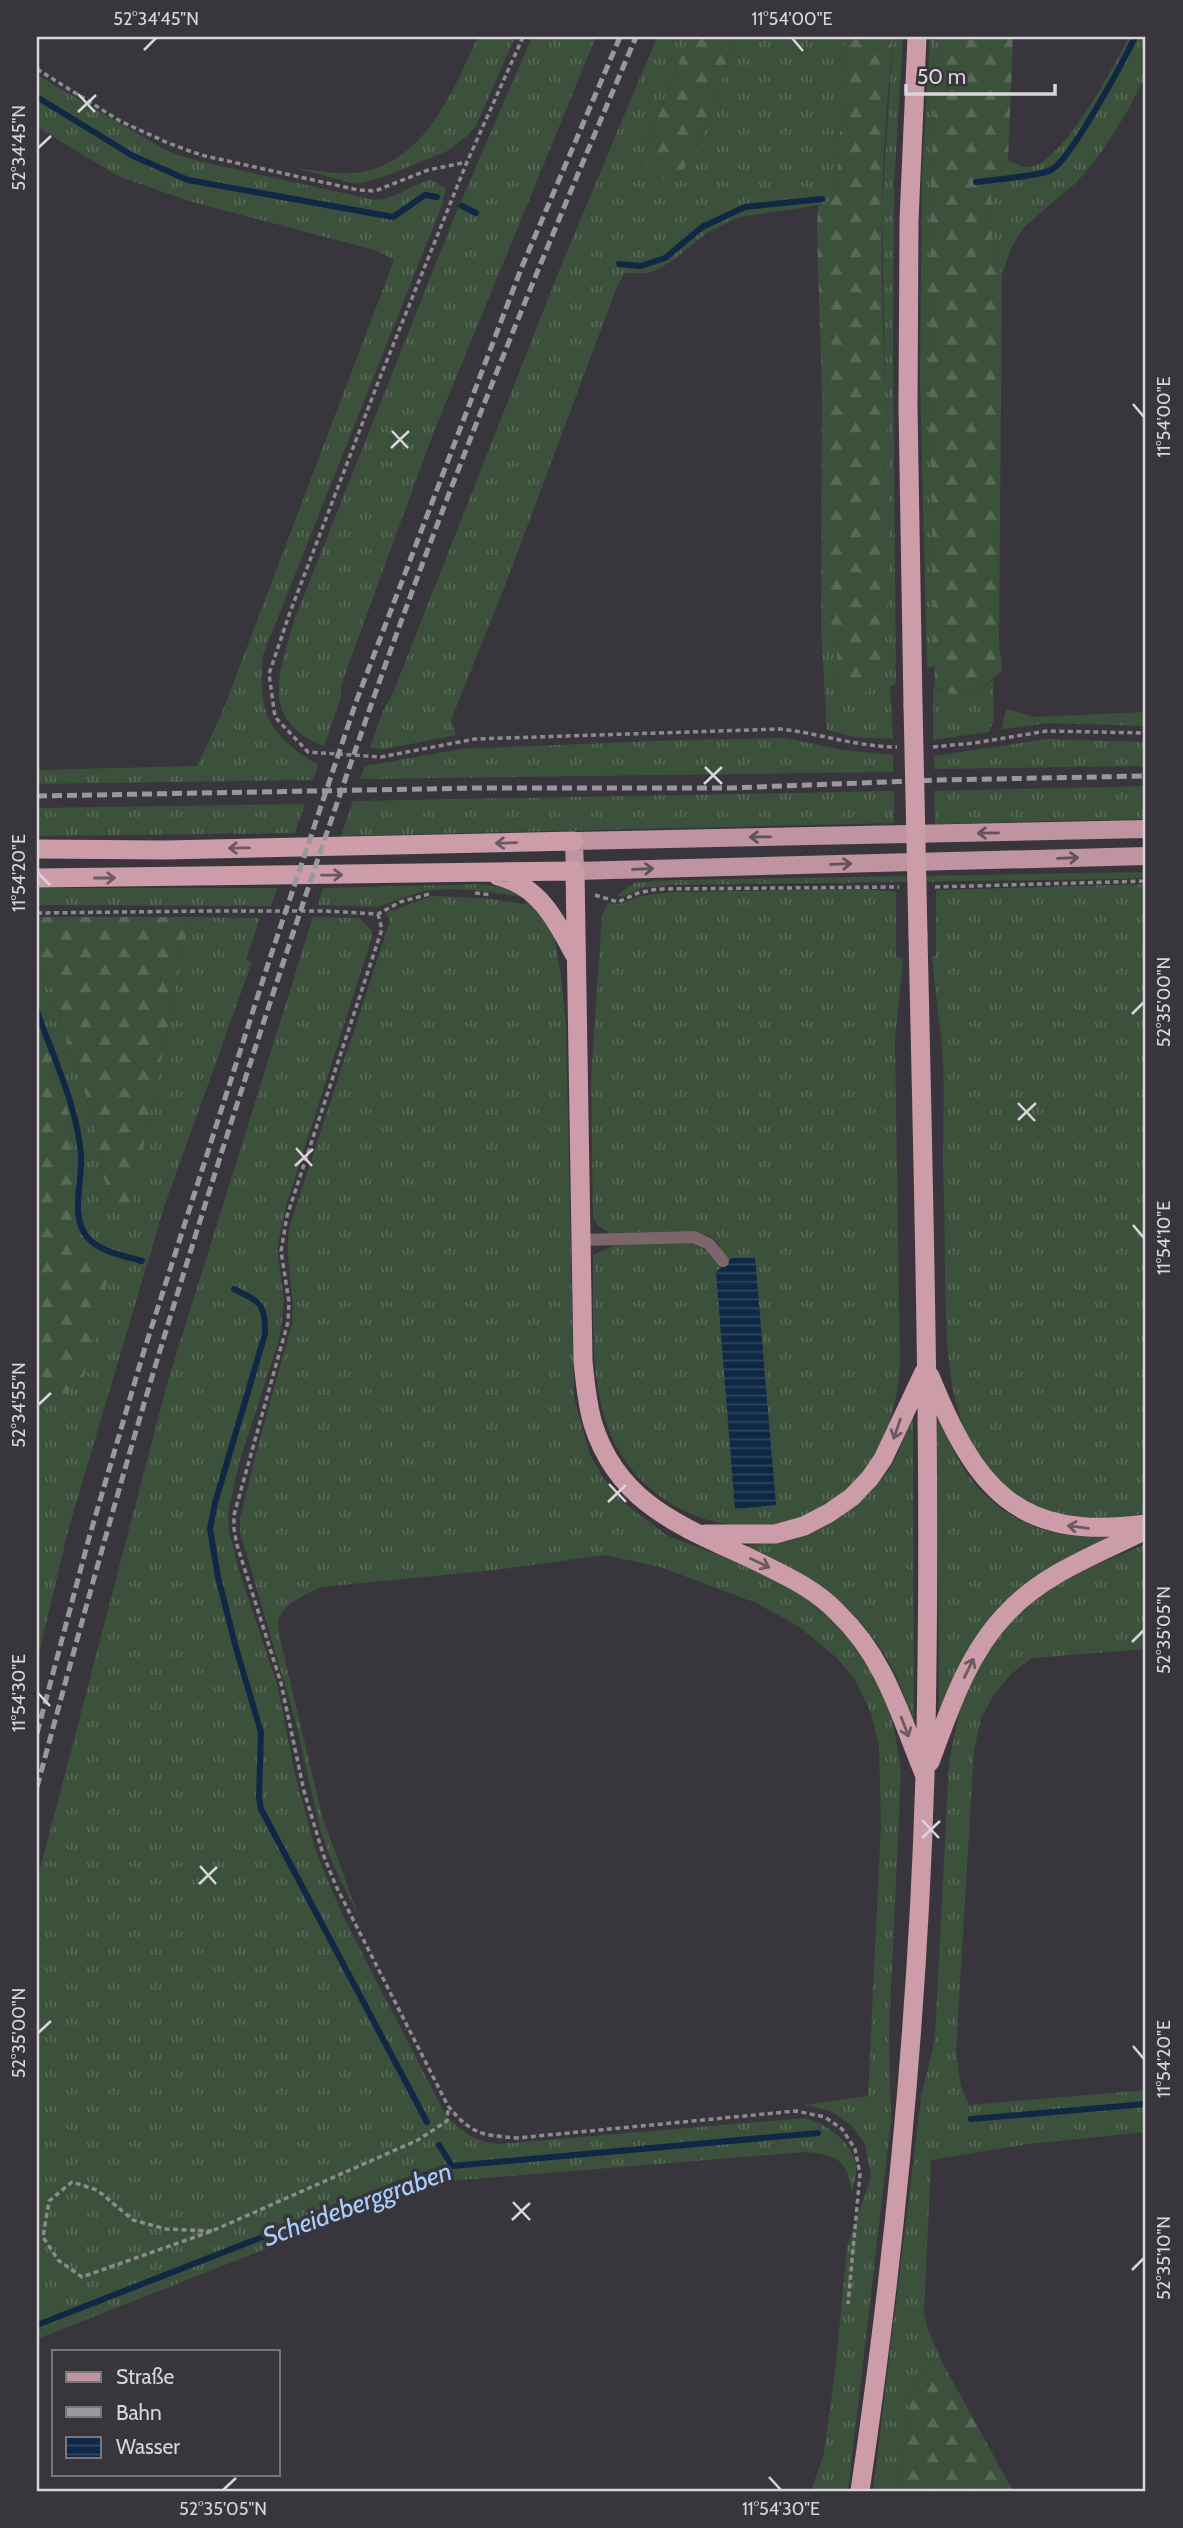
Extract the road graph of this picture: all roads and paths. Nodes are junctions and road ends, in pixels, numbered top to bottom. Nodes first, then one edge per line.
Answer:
1 (523, 37) edge
2 (917, 37) edge
3 (37, 69) edge
4 (467, 162) junction
5 (1146, 733) edge
6 (898, 747) dead end
7 (932, 747) dead end
8 (1146, 829) edge
9 (574, 841) junction
10 (37, 849) edge
11 (1146, 856) edge
12 (485, 873) junction
13 (37, 878) edge
14 (575, 880) junction
15 (1146, 881) edge
16 (909, 887) dead end
17 (923, 887) dead end
18 (439, 893) dead end
19 (471, 893) dead end
20 (502, 897) dead end
21 (37, 913) edge
22 (378, 914) junction
23 (576, 958) junction
24 (581, 1240) junction
25 (723, 1261) dead end
26 (926, 1367) junction
27 (1146, 1524) edge
28 (1146, 1530) edge
29 (699, 1534) junction
30 (925, 1776) junction
31 (449, 2106) junction
32 (212, 2231) junction
33 (848, 2304) dead end
34 (860, 2491) edge

1 - 4 path
2 - 26 highway, bridge
3 - 4 path
4 - 6 path
5 - 7 path
8 -> 9 main road
9 -> 10 highway
9 - 14 main road
14 -> 11 main road
13 -> 12 highway
12 - 14 highway
12 - 23 highway
14 - 16 path
14 - 23 highway
15 - 17 path
18 - 22 path
19 - 20 path
21 - 22 path
22 - 31 path
23 - 24 highway
24 - 25 lane
24 - 29 highway
27 -> 26 highway
26 -> 29 highway
26 - 30 highway
30 -> 28 highway
29 -> 30 highway
30 - 34 highway
31 - 32 path
31 - 33 path
32 - 32 path

